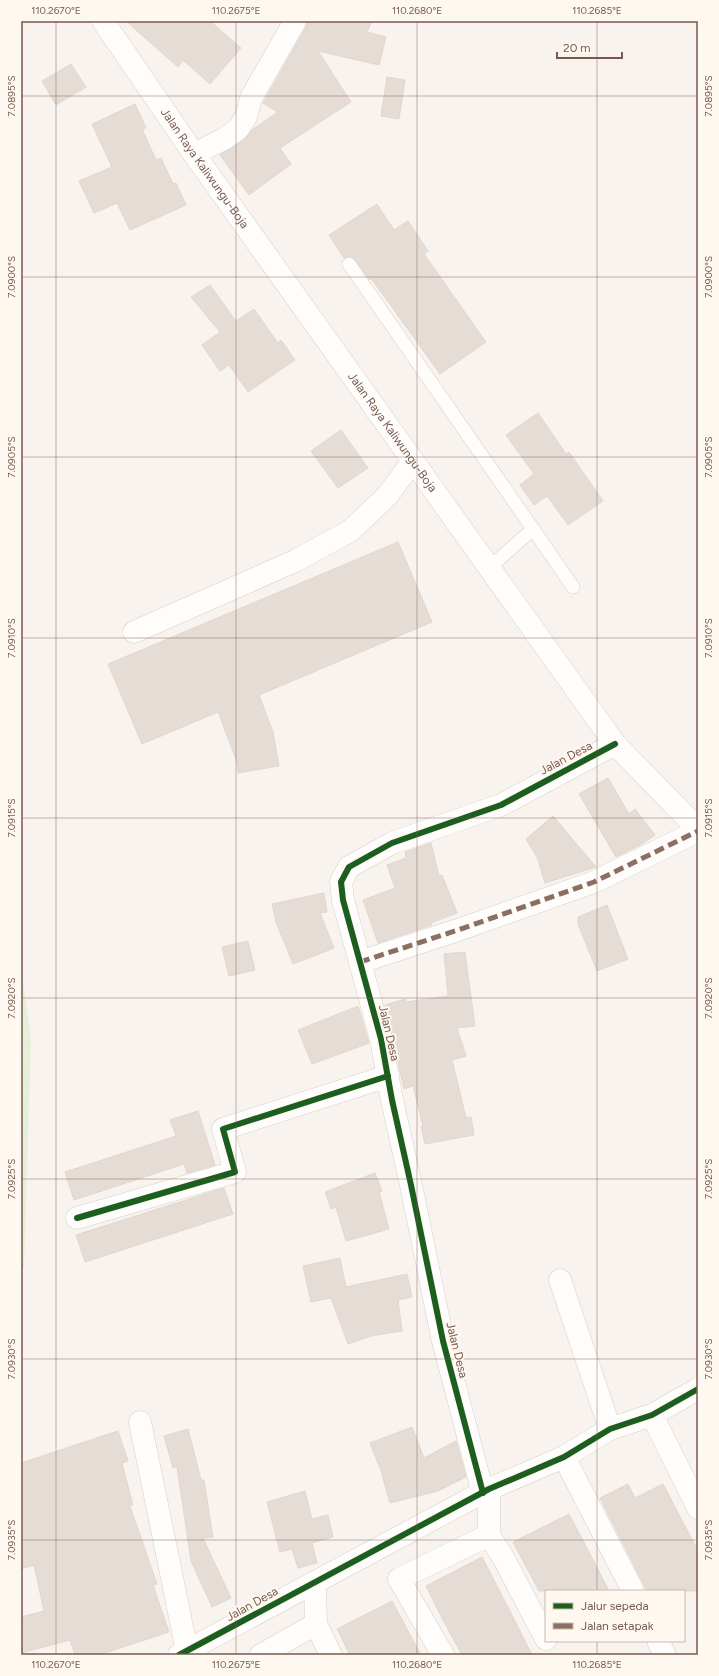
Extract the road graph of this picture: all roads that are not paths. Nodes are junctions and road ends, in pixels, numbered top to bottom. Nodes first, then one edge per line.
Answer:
1 (295, 21) edge
2 (107, 23) edge
3 (194, 154) junction
4 (349, 264) dead end
5 (413, 461) junction
6 (533, 528) junction
7 (490, 567) junction
8 (573, 587) dead end
9 (134, 632) dead end
10 (615, 744) junction
11 (698, 830) edge
12 (360, 962) junction
13 (388, 1076) junction
14 (77, 1218) dead end
15 (560, 1280) dead end
16 (698, 1390) edge
17 (652, 1415) junction
18 (140, 1422) dead end
19 (610, 1429) junction
20 (564, 1457) junction
21 (486, 1491) junction
22 (698, 1508) edge
23 (489, 1535) junction
24 (315, 1582) junction
25 (631, 1590) edge
26 (316, 1624) junction
27 (545, 1638) edge
28 (547, 1642) edge
29 (658, 1642) edge
30 (183, 1653) edge
31 (261, 1655) edge
32 (331, 1655) edge
33 (443, 1655) edge
34 (554, 1655) edge
35 (665, 1655) edge

1 - 3 street
2 - 3 street, Jalan Raya Kaliwungu-Boja
3 - 5 street, Jalan Raya Kaliwungu-Boja
4 - 6 lane
5 - 7 street, Jalan Raya Kaliwungu-Boja
5 - 9 street
6 - 7 lane
6 - 8 lane
7 - 10 street, Jalan Raya Kaliwungu-Boja
10 - 11 street, Jalan Raya Kaliwungu-Boja
10 - 12 street, Jalan Desa
11 - 12 street
12 - 13 street, Jalan Desa
13 - 14 street
13 - 21 street, Jalan Desa
15 - 19 street
16 - 17 street, Jalan Desa
17 - 19 street, Jalan Desa
17 - 22 street
18 - 30 street
19 - 20 street, Jalan Desa
20 - 21 street, Jalan Desa
20 - 25 street
21 - 23 street
21 - 24 street, Jalan Desa
23 - 27 street
23 - 33 street
24 - 26 street
24 - 30 street, Jalan Desa
26 - 31 street
26 - 32 street
28 - 34 street
29 - 35 street

